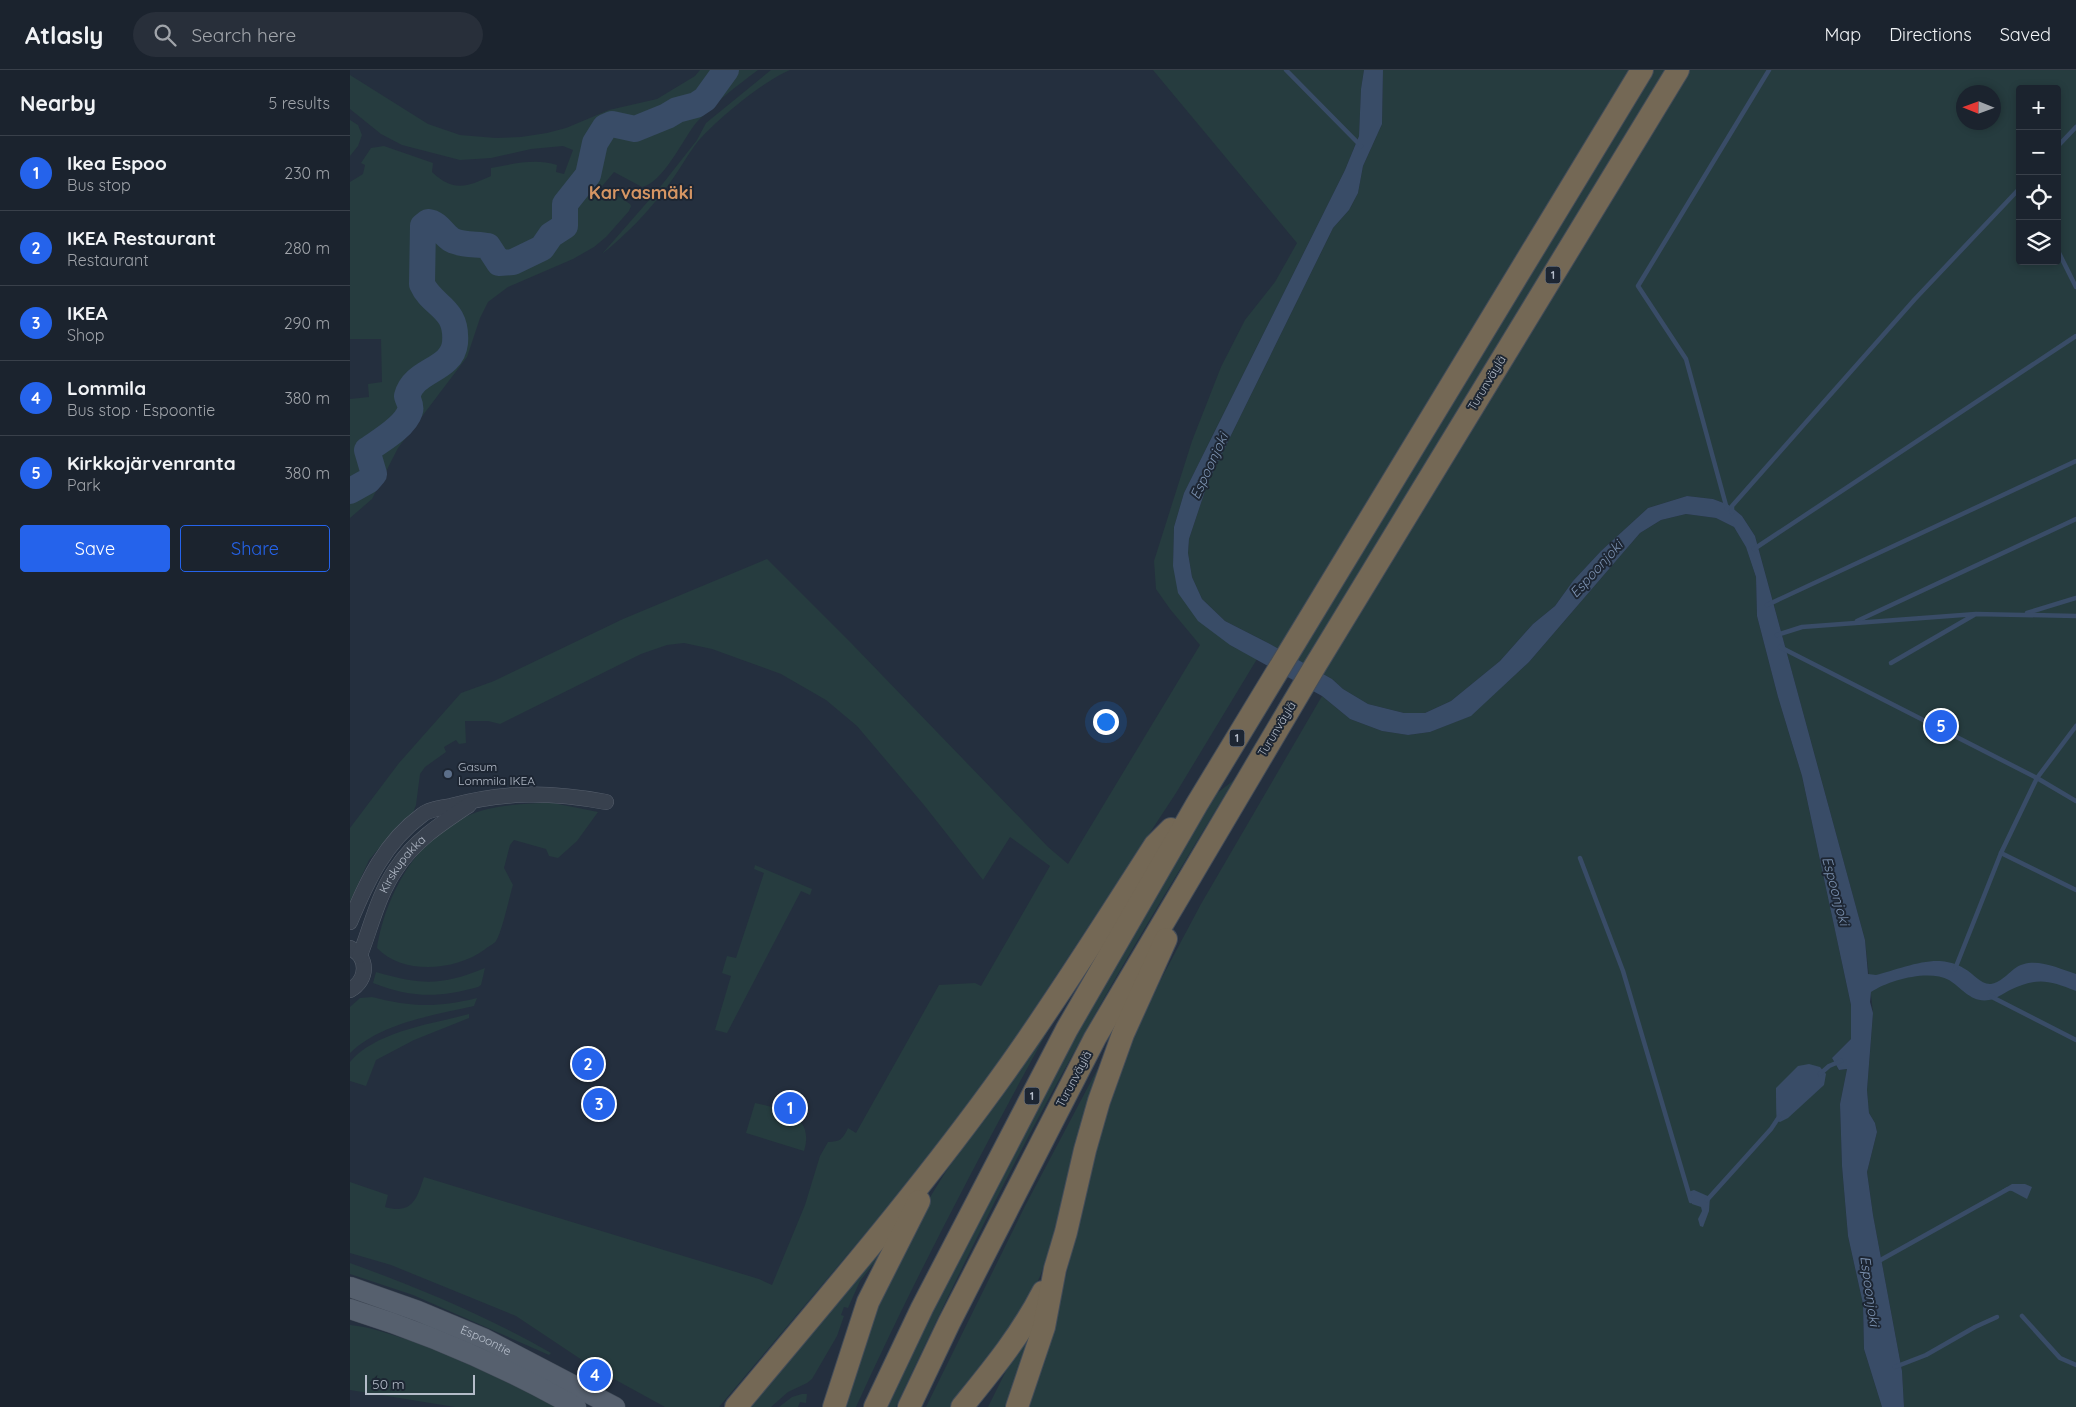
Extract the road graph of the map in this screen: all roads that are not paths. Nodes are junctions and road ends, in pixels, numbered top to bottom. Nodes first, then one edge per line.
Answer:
1 (1642, 70) edge
2 (1678, 70) edge
3 (479, 798) junction
4 (606, 802) dead end
5 (1197, 804) junction
6 (1181, 890) junction
7 (350, 922) edge
8 (355, 951) edge
9 (350, 990) edge
10 (944, 1154) junction
11 (1055, 1269) junction
12 (350, 1287) edge
13 (350, 1309) edge
14 (576, 1407) edge
15 (615, 1407) edge
16 (736, 1407) edge
17 (834, 1407) edge
18 (875, 1407) edge
19 (909, 1407) edge
20 (962, 1407) edge
21 (1017, 1407) edge

1 - 5 highway, 1
2 - 6 highway, Turunväylä / 1
3 - 4 street, Kirskupakka
3 - 7 street, Kirskupakka
3 - 8 street, Kirskupakka
5 - 10 highway
5 - 18 highway, 1
6 - 11 highway
6 - 19 highway, Turunväylä / 1
8 - 9 street
10 - 16 highway
10 - 17 highway
11 - 20 highway
11 - 21 highway
12 - 15 main road, Espoontie
13 - 14 main road, Espoontie

